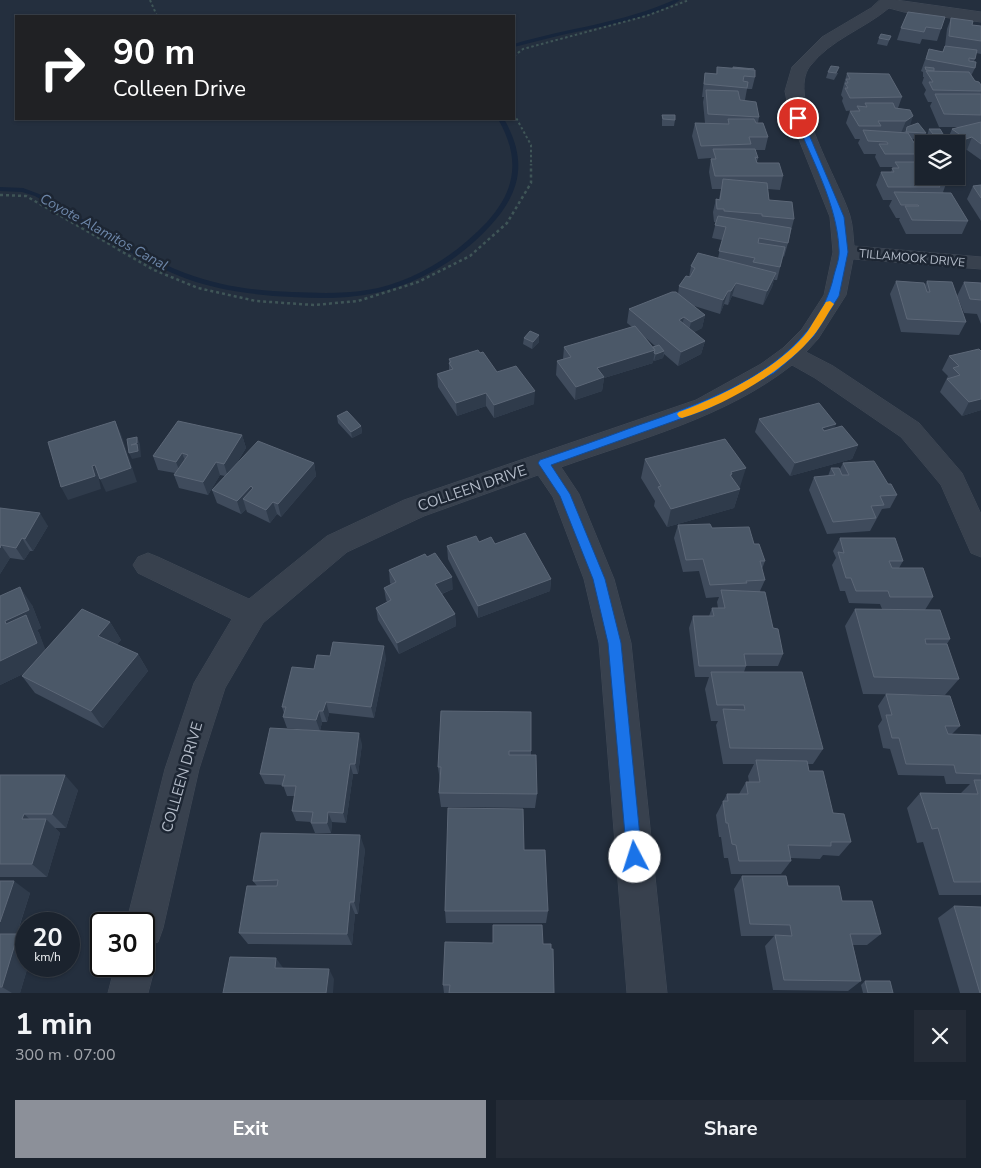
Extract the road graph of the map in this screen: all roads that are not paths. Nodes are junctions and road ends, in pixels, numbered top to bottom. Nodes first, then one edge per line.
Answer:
1 (888, 1) edge
2 (981, 17) edge
3 (844, 252) junction
4 (981, 263) edge
5 (791, 354) junction
6 (544, 463) junction
7 (981, 545) edge
8 (148, 564) dead end
9 (252, 614) junction
10 (148, 912) edge
11 (132, 977) edge
12 (128, 993) edge
13 (647, 993) edge

1 - 2 street
1 - 3 street, COLLEEN DRIVE
3 - 4 street, TILLAMOOK DRIVE
3 - 5 street, COLLEEN DRIVE
5 - 6 street, COLLEEN DRIVE
5 - 7 street
6 - 9 street, COLLEEN DRIVE
6 - 13 street
8 - 9 street
9 - 10 street, COLLEEN DRIVE
11 - 12 street

